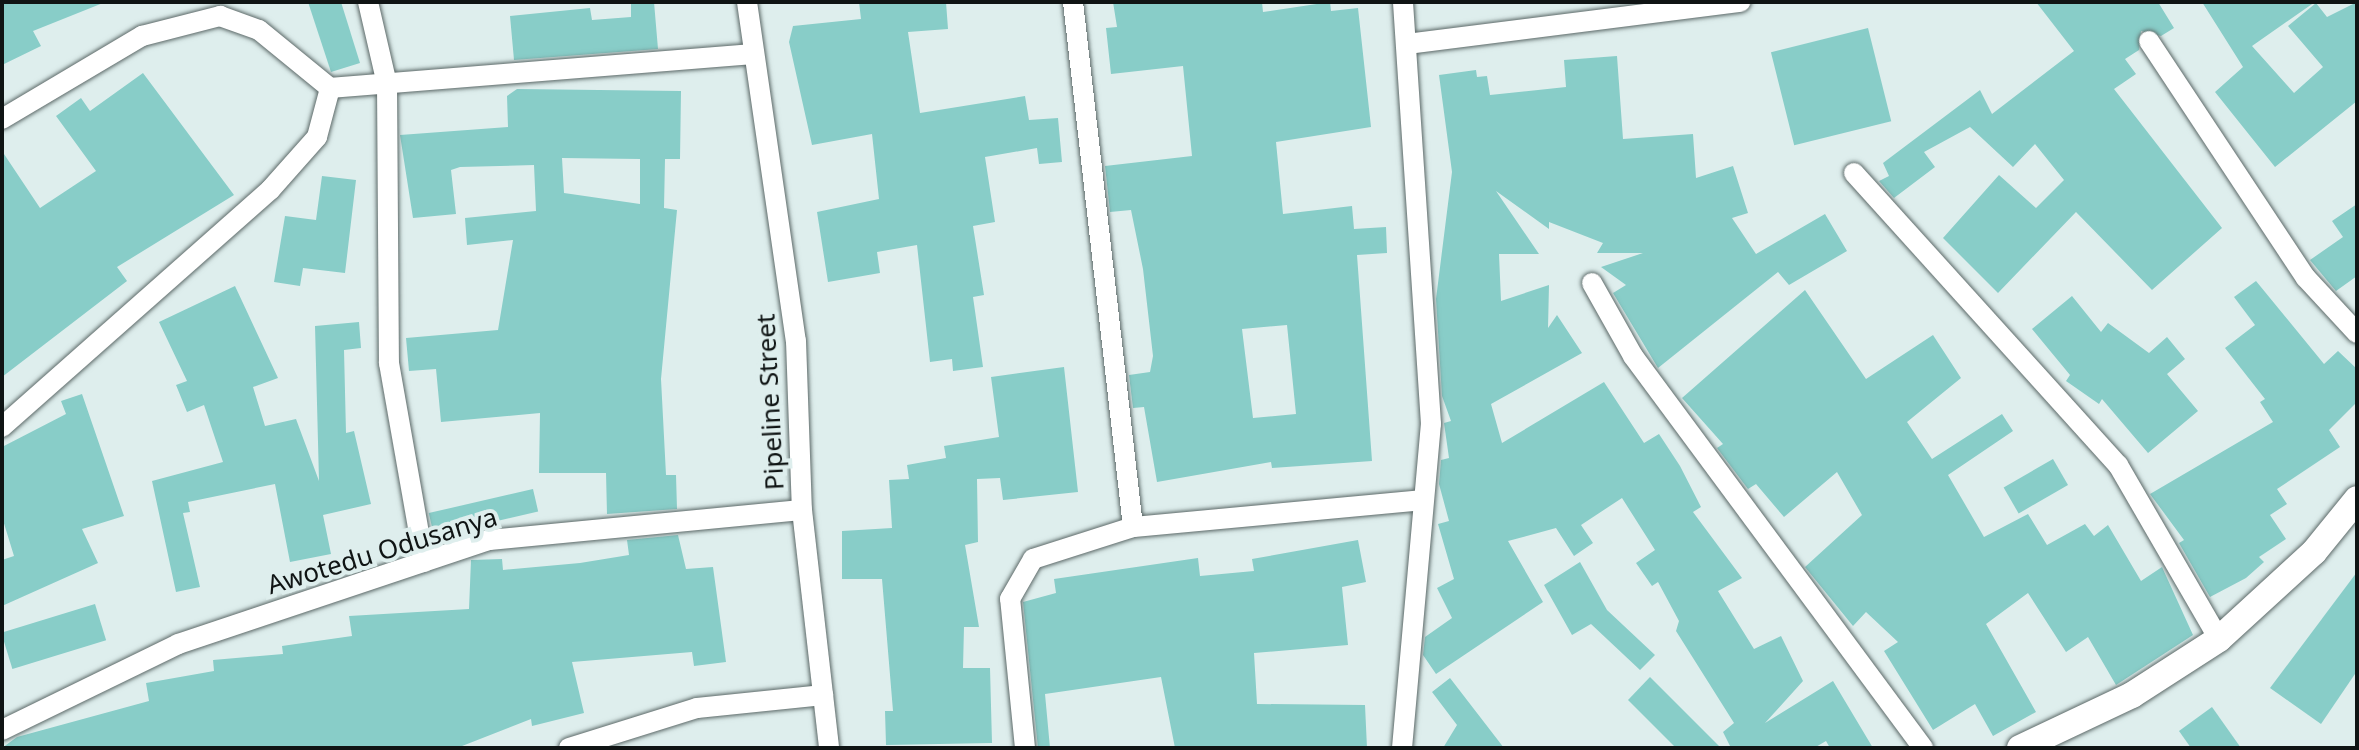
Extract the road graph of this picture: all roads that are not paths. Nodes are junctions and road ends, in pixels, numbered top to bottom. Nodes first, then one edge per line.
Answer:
1 (368, 2) edge
2 (747, 2) edge
3 (1073, 2) edge
4 (1403, 2) edge
5 (1730, 3) edge
6 (2149, 41) dead end
7 (1407, 44) junction
8 (753, 54) junction
9 (387, 84) junction
10 (330, 88) junction
11 (2, 119) edge
12 (1854, 173) dead end
13 (1592, 283) dead end
14 (2357, 333) edge
15 (2, 427) edge
16 (2357, 499) edge
17 (1422, 500) junction
18 (802, 510) junction
19 (1133, 527) junction
20 (424, 562) junction
21 (2219, 639) junction
22 (823, 695) junction
23 (2, 730) edge
24 (569, 748) edge
25 (829, 748) edge
26 (1025, 748) edge
27 (1402, 748) edge
28 (1923, 748) edge
29 (2020, 748) edge

1 - 9 street
2 - 8 street, Pipeline Street
3 - 19 street
4 - 7 street
5 - 7 street
6 - 14 street
7 - 17 street
8 - 9 street
8 - 18 street, Pipeline Street
9 - 10 street
9 - 20 street
10 - 11 street
10 - 15 street
12 - 21 street
13 - 28 street
16 - 21 street
17 - 19 street
17 - 27 street
18 - 20 street, Awotedu Odusanya
18 - 22 street, Pipeline Street
19 - 26 street
20 - 23 street, Awotedu Odusanya
21 - 29 street
22 - 24 street
22 - 25 street, Pipeline Street

